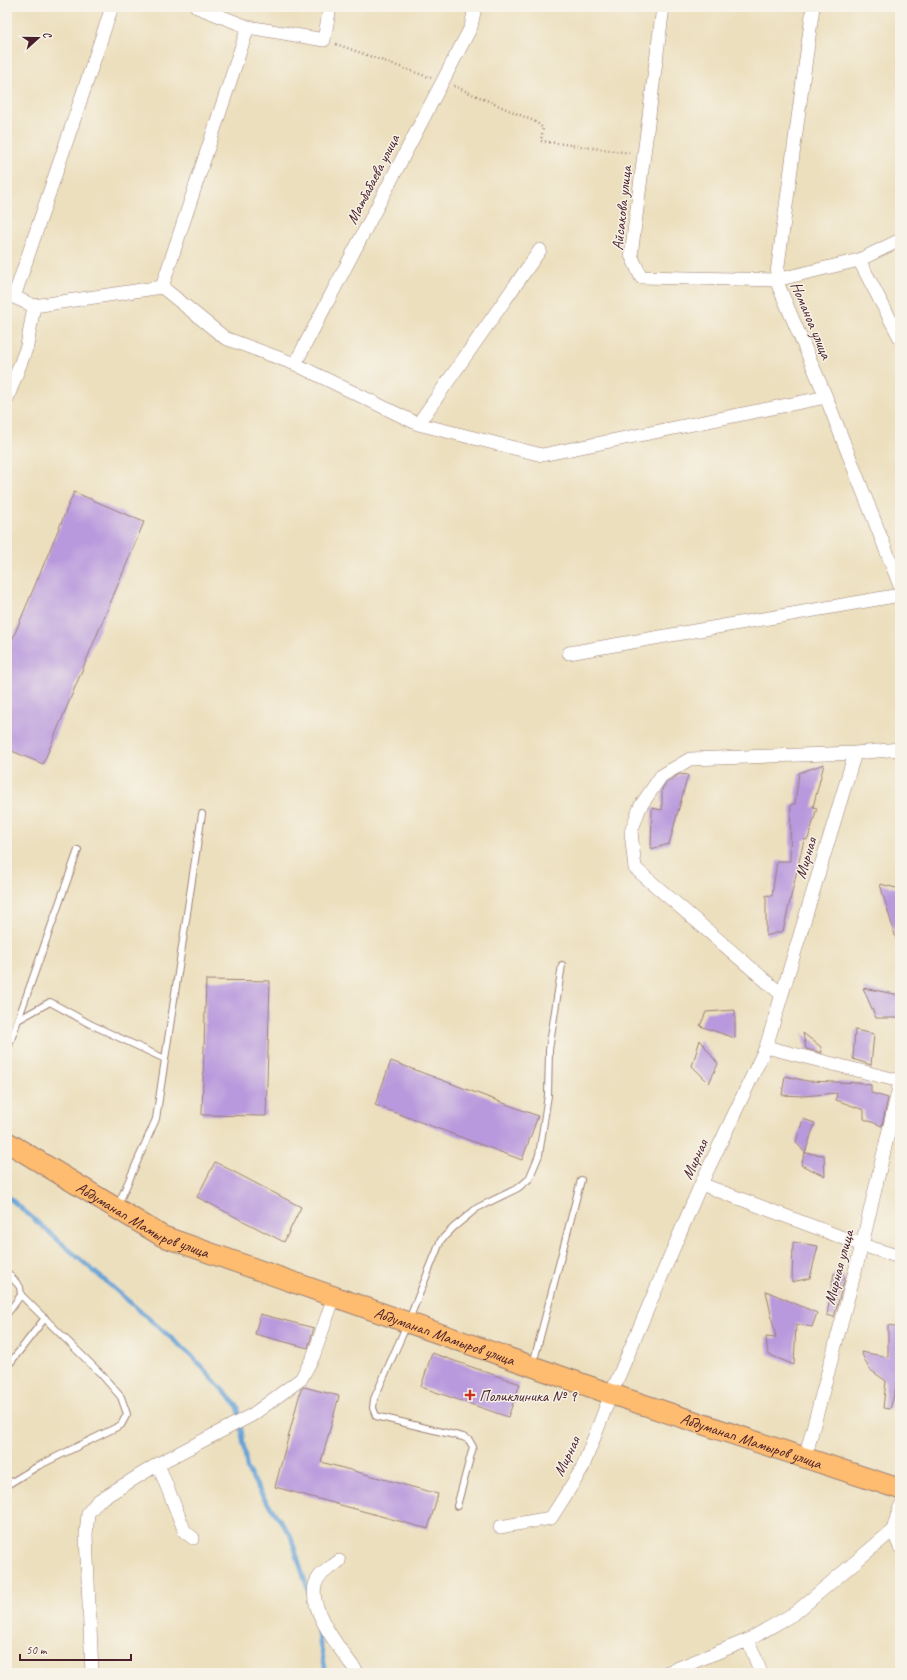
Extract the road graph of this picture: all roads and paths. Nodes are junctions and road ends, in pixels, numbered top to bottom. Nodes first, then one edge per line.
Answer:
1 (112, 7) edge
2 (197, 7) edge
3 (330, 7) edge
4 (474, 7) edge
5 (663, 7) edge
6 (813, 7) edge
7 (248, 27) junction
8 (324, 40) junction
9 (435, 80) dead end
10 (449, 84) dead end
11 (643, 155) junction
12 (900, 240) edge
13 (540, 250) dead end
14 (859, 260) junction
15 (776, 280) junction
16 (162, 287) junction
17 (10, 297) edge
18 (34, 306) junction
19 (900, 338) edge
20 (295, 364) junction
21 (826, 397) junction
22 (7, 399) edge
23 (418, 424) junction
24 (900, 586) edge
25 (900, 595) edge
26 (569, 653) dead end
27 (900, 749) edge
28 (855, 753) junction
29 (202, 814) dead end
30 (78, 850) dead end
31 (562, 965) dead end
32 (781, 994) junction
33 (18, 1020) junction
34 (766, 1047) junction
35 (7, 1051) edge
36 (165, 1059) junction
37 (900, 1082) edge
38 (7, 1142) edge
39 (581, 1180) dead end
40 (701, 1184) junction
41 (116, 1208) junction
42 (862, 1245) junction
43 (900, 1257) edge
44 (7, 1272) edge
45 (21, 1295) junction
46 (334, 1297) junction
47 (7, 1314) edge
48 (45, 1318) junction
49 (408, 1322) junction
50 (532, 1366) junction
51 (7, 1367) edge
52 (611, 1394) junction
53 (805, 1458) junction
54 (158, 1464) junction
55 (7, 1485) edge
56 (900, 1489) edge
57 (457, 1506) dead end
58 (900, 1507) edge
59 (500, 1527) dead end
60 (893, 1530) junction
61 (192, 1538) dead end
62 (900, 1548) edge
63 (338, 1561) dead end
64 (748, 1640) junction
65 (92, 1673) edge
66 (358, 1673) edge
67 (666, 1673) edge
68 (761, 1673) edge

1 - 17 street
2 - 7 street
3 - 8 street
4 - 20 street, Матбабаева улица
5 - 11 street, Айсакова улица
6 - 15 street, Номаноа улица
7 - 8 street
7 - 16 street
8 - 9 path
10 - 11 path
11 - 15 street, Айсакова улица
12 - 14 street
13 - 23 street
14 - 15 street
14 - 19 street
15 - 21 street, Номаноа улица
16 - 18 street
16 - 20 street
17 - 18 street
18 - 22 street
20 - 23 street
21 - 23 street
21 - 24 street, Номаноа улица
25 - 26 street
27 - 28 street
28 - 32 street, Мирная
28 - 32 street
29 - 36 lane
30 - 33 lane
31 - 49 lane
32 - 34 street, Мирная
33 - 35 lane
33 - 36 lane
34 - 37 street
34 - 40 street, Мирная
36 - 41 lane
37 - 42 street, Мирная улица
38 - 41 main road, Абдуманап Мамыров улица
39 - 50 lane
40 - 42 street
40 - 52 street, Мирная
41 - 46 main road, Абдуманап Мамыров улица
42 - 43 street
42 - 53 street, Мирная улица
44 - 45 lane
45 - 47 lane
45 - 48 lane
46 - 49 main road, Абдуманап Мамыров улица
46 - 54 street
48 - 51 lane
48 - 55 lane
49 - 50 main road, Абдуманап Мамыров улица
49 - 57 lane
50 - 52 main road, Абдуманап Мамыров улица
52 - 53 main road, Абдуманап Мамыров улица
52 - 59 street, Мирная
53 - 56 main road, Абдуманап Мамыров улица
54 - 61 street
54 - 65 street
58 - 60 street
60 - 62 street
60 - 64 street
63 - 66 street
64 - 67 street
64 - 68 street

